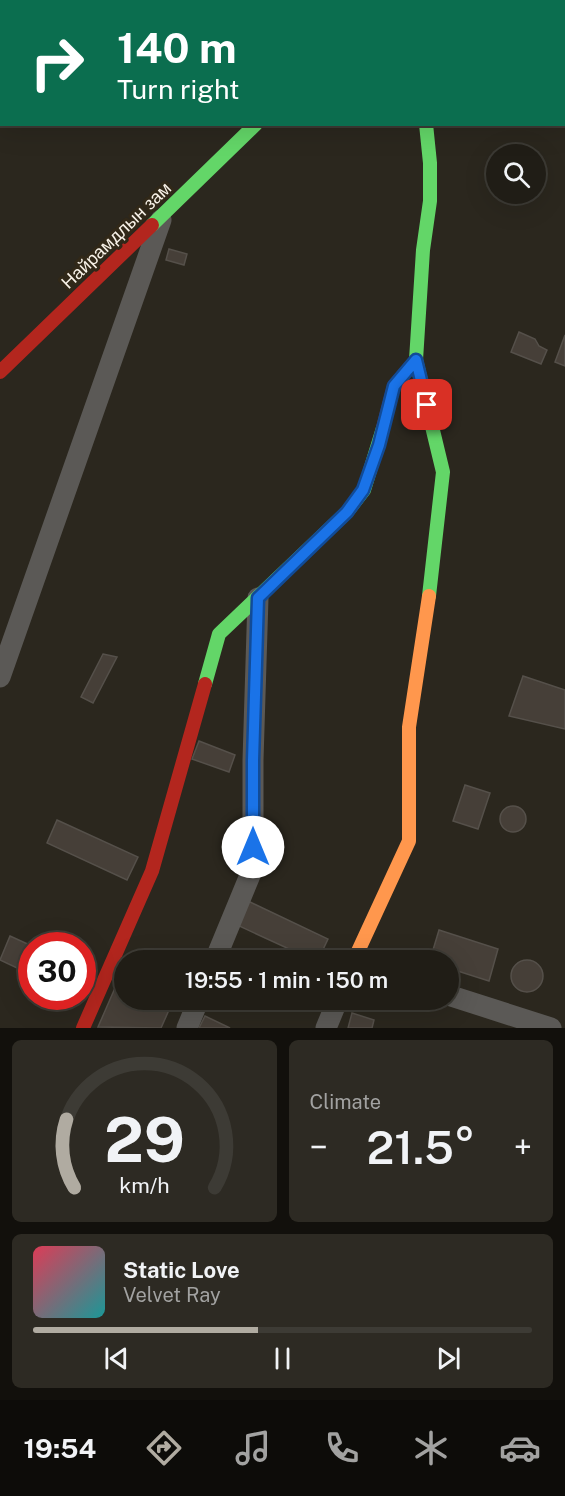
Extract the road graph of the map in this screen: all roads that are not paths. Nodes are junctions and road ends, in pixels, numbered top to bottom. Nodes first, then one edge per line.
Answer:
1 (254, 126) edge
2 (426, 126) edge
3 (162, 216) junction
4 (416, 360) junction
5 (0, 372) edge
6 (258, 598) junction
7 (0, 677) edge
8 (219, 950) edge
9 (361, 950) edge
10 (459, 999) edge
11 (194, 1010) edge
12 (333, 1010) edge
13 (82, 1028) edge
14 (187, 1028) edge
15 (326, 1028) edge
16 (550, 1028) edge

1 - 3 street, Найрамдлын зам
2 - 4 street
3 - 5 street, Найрамдлын зам
3 - 7 street
4 - 6 street
4 - 9 street
6 - 8 street
6 - 13 street
10 - 16 street
11 - 14 street
12 - 15 street

